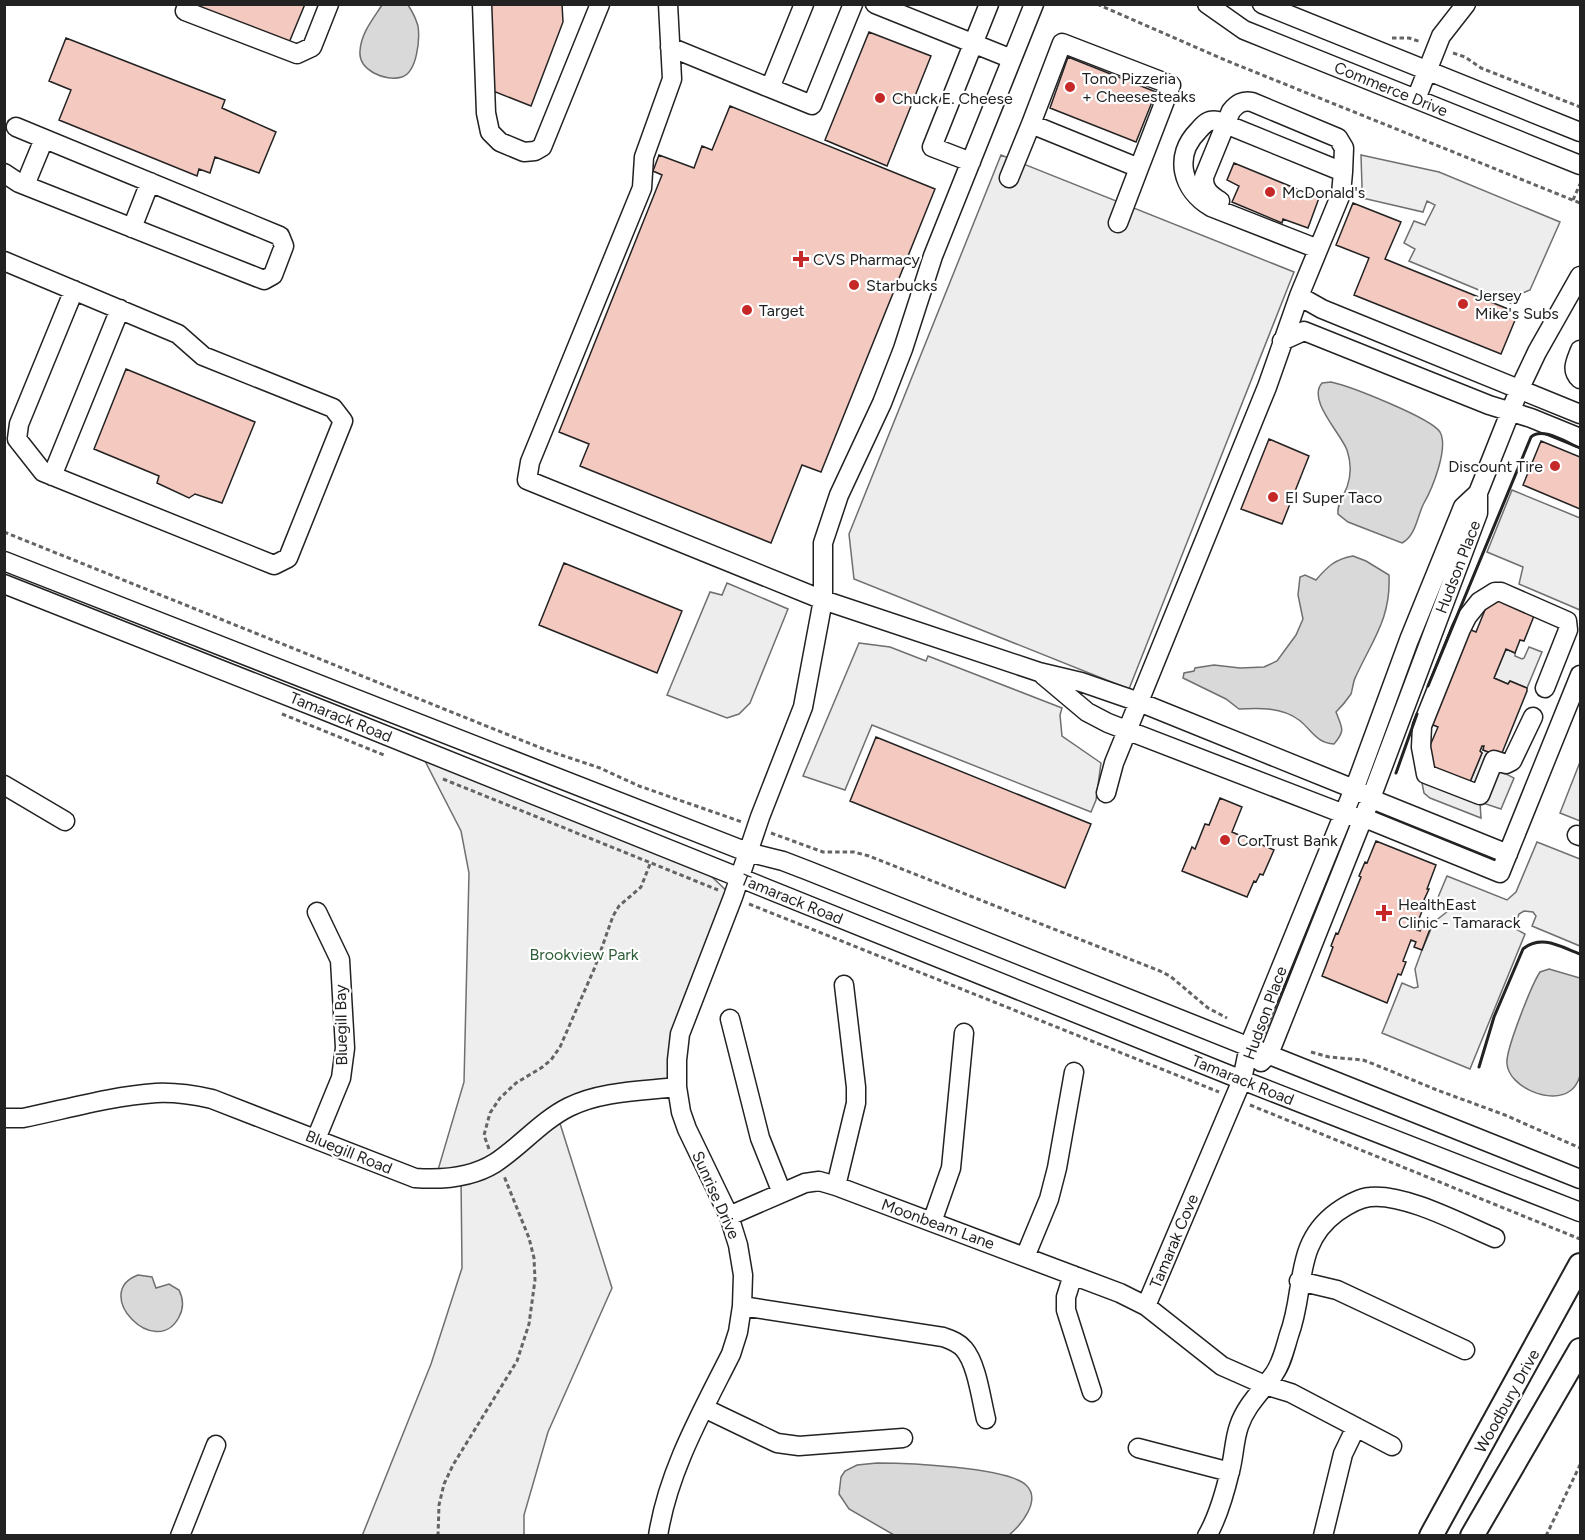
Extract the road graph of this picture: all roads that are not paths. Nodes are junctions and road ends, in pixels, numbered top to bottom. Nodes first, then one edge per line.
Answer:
1 (188, 4) edge
2 (328, 4) edge
3 (482, 4) edge
4 (600, 4) edge
5 (668, 4) edge
6 (804, 4) edge
7 (853, 4) edge
8 (875, 4) edge
9 (989, 4) edge
10 (1034, 4) edge
11 (1207, 4) edge
12 (1262, 4) edge
13 (1466, 4) edge
14 (974, 44) junction
15 (670, 47) junction
16 (1012, 59) junction
17 (1427, 70) junction
18 (770, 88) junction
19 (1416, 99) junction
20 (1031, 124) junction
21 (1225, 124) junction
22 (16, 127) dead end
23 (1581, 132) edge
24 (44, 139) junction
25 (971, 162) junction
26 (1581, 165) edge
27 (1139, 168) junction
28 (1343, 172) junction
29 (4, 173) edge
30 (1009, 178) dead end
31 (150, 182) junction
32 (25, 185) junction
33 (1118, 223) dead end
34 (132, 228) junction
35 (1298, 241) junction
36 (1318, 249) junction
37 (4, 261) edge
38 (1581, 276) edge
39 (74, 290) junction
40 (1299, 296) junction
41 (120, 309) junction
42 (1282, 341) junction
43 (1581, 350) edge
44 (1581, 379) edge
45 (1519, 390) junction
46 (1510, 412) junction
47 (1581, 414) edge
48 (1581, 438) edge
49 (52, 476) junction
50 (1478, 493) junction
51 (4, 561) edge
52 (4, 584) edge
53 (824, 600) junction
54 (1039, 672) junction
55 (1581, 675) edge
56 (1545, 688) dead end
57 (1139, 702) junction
58 (1533, 717) dead end
59 (1128, 730) junction
60 (4, 785) edge
61 (1354, 789) junction
62 (1106, 793) dead end
63 (1371, 798) junction
64 (1344, 814) junction
65 (1363, 819) junction
66 (65, 821) dead end
67 (747, 852) junction
68 (1508, 854) junction
69 (738, 877) junction
70 (317, 912) dead end
71 (844, 985) dead end
72 (730, 1019) dead end
73 (964, 1033) dead end
74 (1249, 1046) junction
75 (1269, 1054) junction
76 (1074, 1072) dead end
77 (1242, 1080) junction
78 (677, 1087) junction
79 (4, 1118) edge
80 (316, 1139) junction
81 (1581, 1179) edge
82 (836, 1186) junction
83 (782, 1193) junction
84 (1581, 1212) edge
85 (729, 1216) junction
86 (932, 1222) junction
87 (1495, 1238) dead end
88 (1025, 1257) junction
89 (1581, 1265) edge
90 (1073, 1275) junction
91 (1299, 1281) junction
92 (742, 1306) junction
93 (1146, 1306) junction
94 (1464, 1350) dead end
95 (1581, 1350) edge
96 (1265, 1385) junction
97 (1092, 1392) dead end
98 (704, 1408) junction
99 (986, 1419) dead end
100 (1356, 1427) junction
101 (903, 1438) dead end
102 (216, 1445) dead end
103 (1392, 1446) dead end
104 (1138, 1448) dead end
105 (1230, 1472) junction
106 (180, 1536) edge
107 (658, 1536) edge
108 (1207, 1536) edge
109 (1323, 1536) edge
110 (1431, 1536) edge
111 (1472, 1536) edge

1 - 2 street
3 - 4 street
5 - 15 street
6 - 18 street
7 - 18 street
8 - 14 street
9 - 14 street
10 - 16 street, Sunrise Drive
11 - 19 street, Commerce Drive
12 - 17 street, Commerce Drive
13 - 17 street
14 - 16 street
14 - 25 street
15 - 18 street
15 - 53 street
16 - 25 street, Sunrise Drive
17 - 19 street
17 - 23 street, Commerce Drive
19 - 26 street, Commerce Drive
20 - 27 street
20 - 27 street
20 - 30 street
21 - 28 street
21 - 28 street
21 - 35 street
21 - 35 street
22 - 24 street
24 - 31 street
24 - 32 street
25 - 53 street, Sunrise Drive
27 - 33 street
28 - 36 street
29 - 32 street
31 - 34 street
31 - 34 street
32 - 34 street
35 - 36 street
36 - 40 street
37 - 39 street
38 - 45 street, Hudson Place
39 - 41 street
39 - 49 street
40 - 42 street
40 - 45 street
41 - 49 street
41 - 49 street
42 - 46 street
42 - 57 street
43 - 44 street
45 - 46 street, Hudson Place
45 - 47 street
46 - 48 street
46 - 50 street, Hudson Place
50 - 61 street, Hudson Place
50 - 63 street, Hudson Place
51 - 67 street, Tamarack Road
52 - 69 street, Tamarack Road
53 - 54 street
53 - 67 street, Sunrise Drive
54 - 57 street
54 - 59 street
55 - 68 street
56 - 58 street
57 - 59 street
57 - 61 street
59 - 62 street
59 - 64 street
60 - 66 street
61 - 63 street
61 - 64 street, Hudson Place
63 - 65 street, Hudson Place
63 - 68 street
64 - 65 street
64 - 74 street, Hudson Place
65 - 68 street
65 - 75 street, Hudson Place
67 - 69 street, Sunrise Drive
67 - 74 street, Tamarack Road
69 - 77 street, Tamarack Road
69 - 78 street, Sunrise Drive
70 - 80 street, Bluegill Bay
71 - 82 street
72 - 83 street
73 - 86 street
74 - 75 street, Tamarack Road
74 - 77 street, Hudson Place
75 - 77 street, Hudson Place
75 - 81 street, Tamarack Road
76 - 88 street
77 - 84 street, Tamarack Road
77 - 93 street, Tamarak Cove
78 - 80 street, Bluegill Road
78 - 85 street, Sunrise Drive
79 - 80 street, Bluegill Road
82 - 83 street, Moonbeam Lane
82 - 86 street, Moonbeam Lane
83 - 85 street, Moonbeam Lane
85 - 92 street, Sunrise Drive
86 - 88 street, Moonbeam Lane
87 - 91 street
88 - 90 street, Moonbeam Lane
89 - 110 main road, Woodbury Drive
90 - 93 street, Moonbeam Lane
90 - 97 street
91 - 94 street
91 - 96 street
92 - 98 street, Sunrise Drive
92 - 99 street
93 - 96 street, Tamarak Cove
95 - 111 main road
96 - 100 street, Tamarak Cove
96 - 105 street
98 - 101 street
98 - 107 street, Sunrise Drive
100 - 103 street, Tamarak Cove
100 - 109 street
102 - 106 street
104 - 105 street
105 - 108 street

